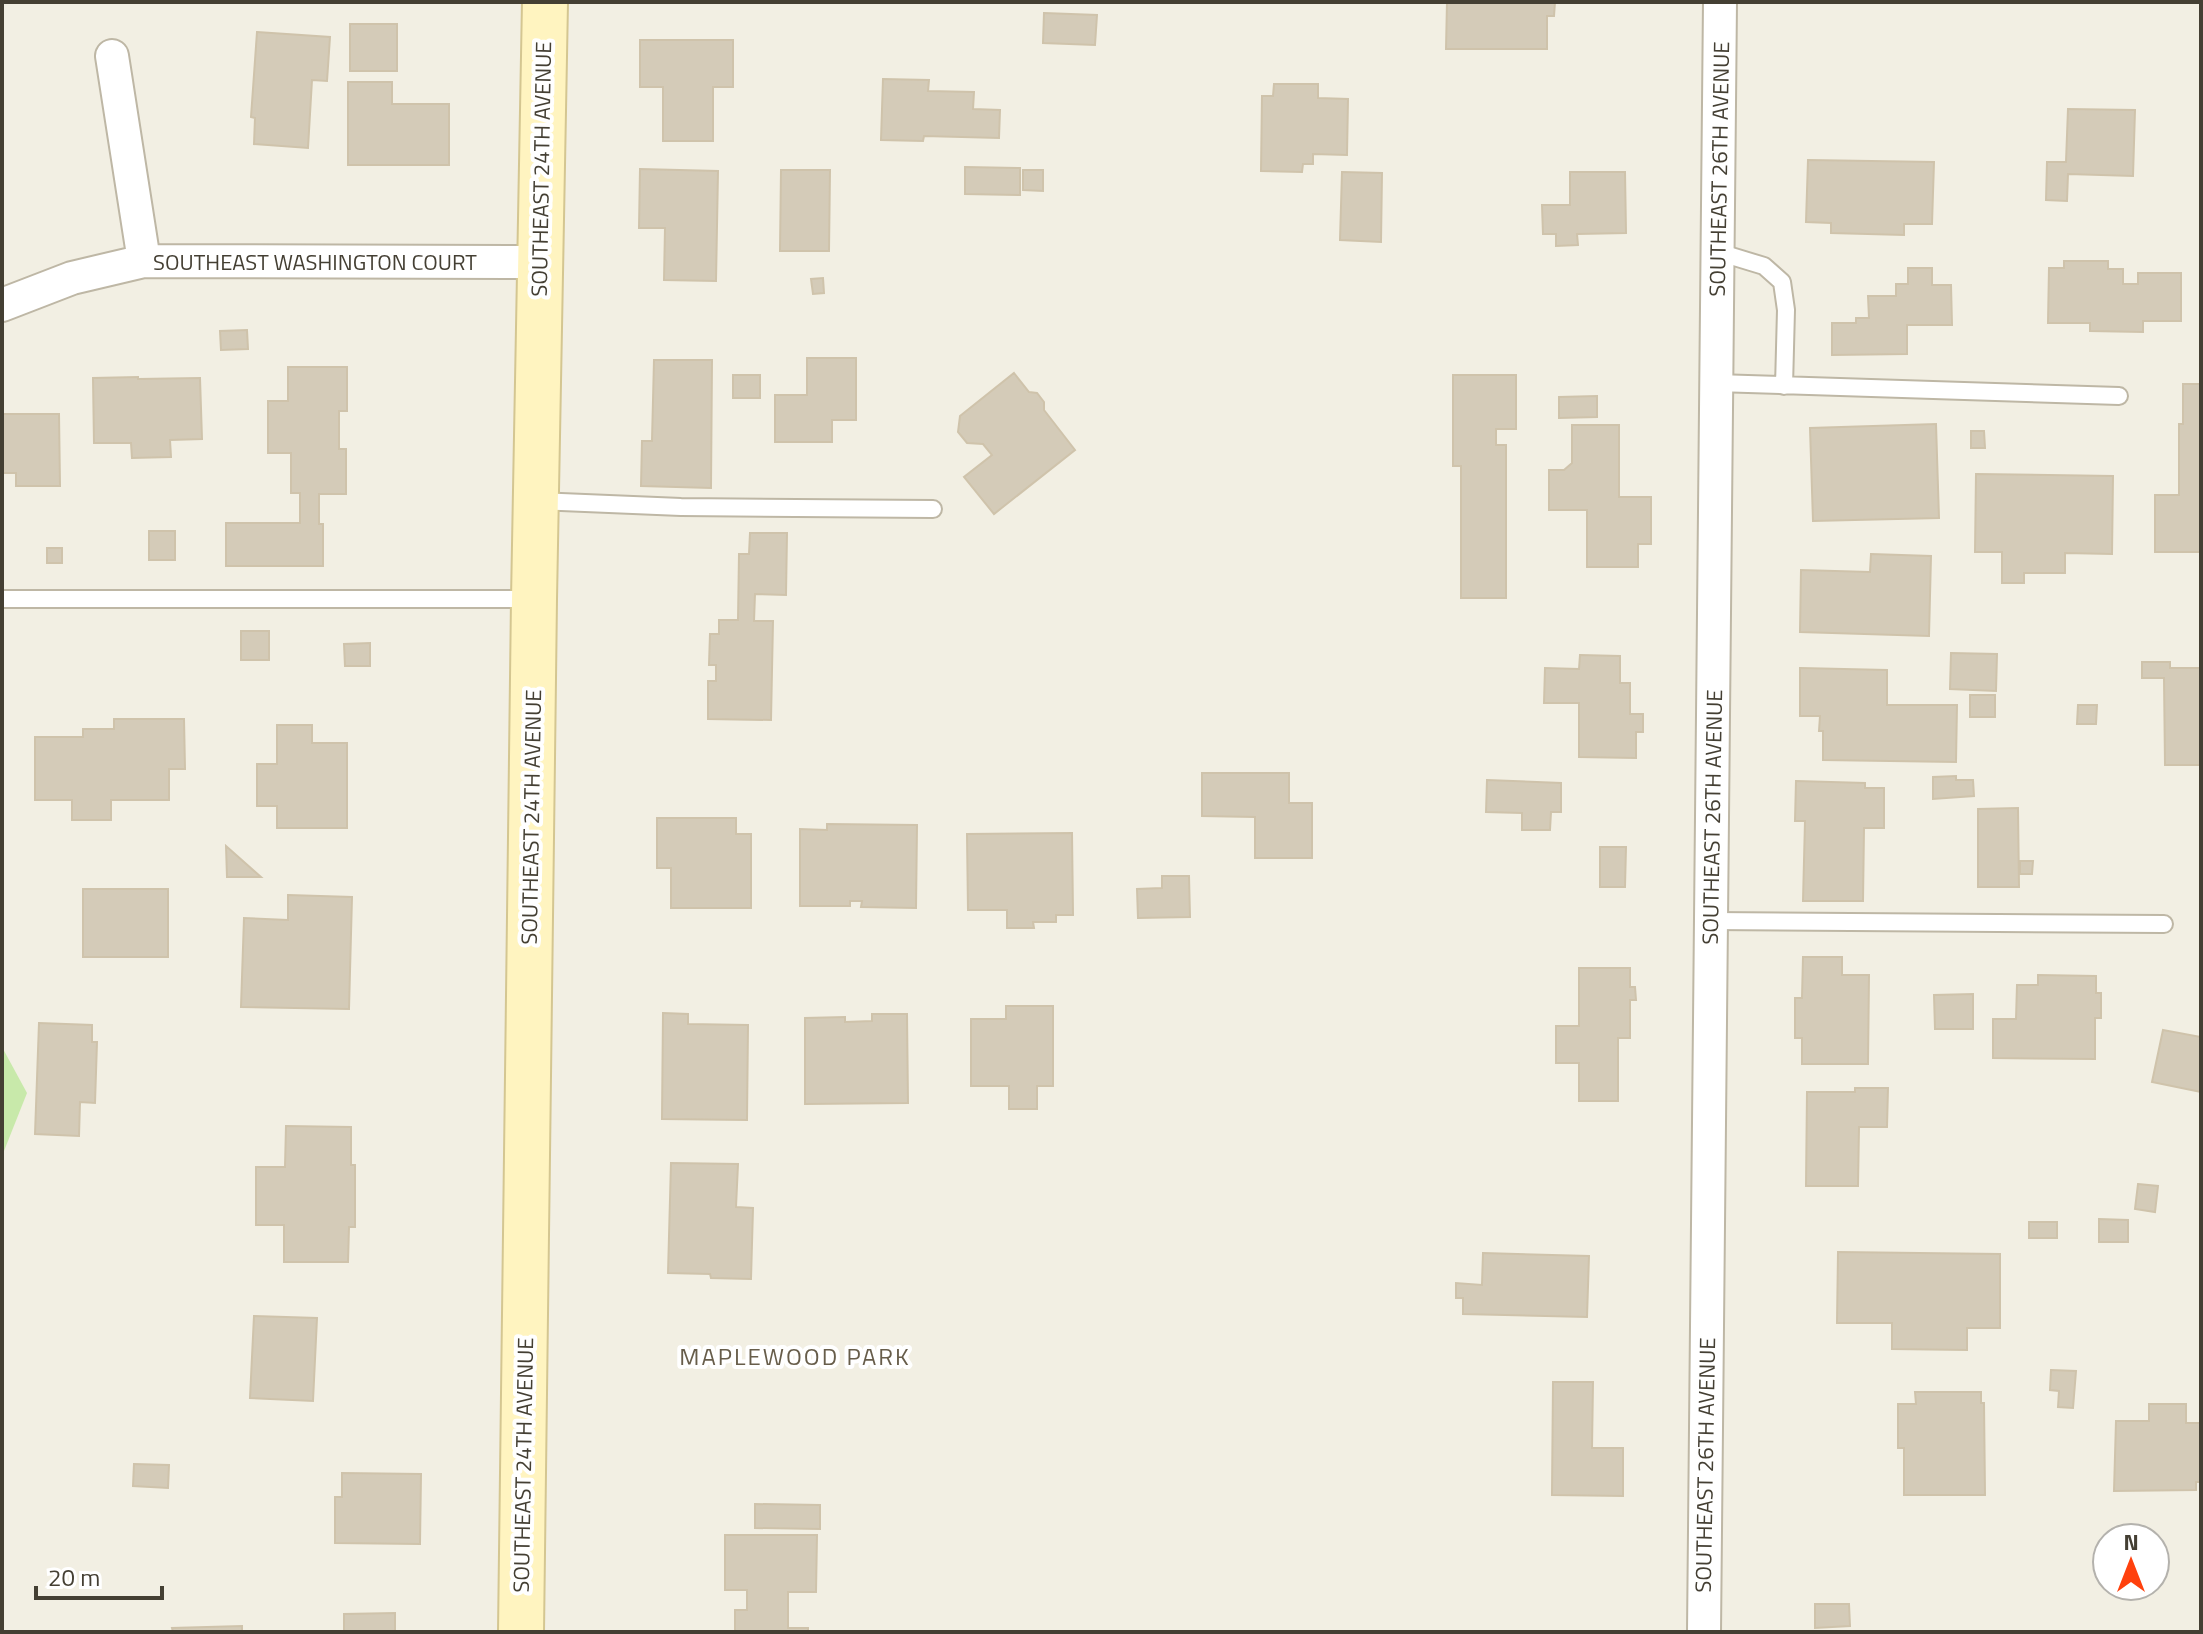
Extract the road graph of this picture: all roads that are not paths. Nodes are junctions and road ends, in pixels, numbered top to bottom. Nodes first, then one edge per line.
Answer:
1 (545, 2) edge
2 (1720, 2) edge
3 (112, 56) dead end
4 (1718, 252) junction
5 (144, 261) junction
6 (539, 262) junction
7 (2, 305) edge
8 (1716, 383) junction
9 (1784, 386) junction
10 (2119, 396) dead end
11 (536, 501) junction
12 (933, 509) dead end
13 (2, 599) edge
14 (534, 599) junction
15 (1711, 921) junction
16 (2164, 924) dead end
17 (521, 1632) edge
18 (1704, 1632) edge

1 - 6 street, SOUTHEAST 24TH AVENUE
2 - 4 street, SOUTHEAST 26TH AVENUE
3 - 5 street
4 - 8 street, SOUTHEAST 26TH AVENUE
4 - 9 lane
5 - 6 street, SOUTHEAST WASHINGTON COURT
5 - 7 street, SOUTHEAST WASHINGTON COURT
6 - 11 street, SOUTHEAST 24TH AVENUE
8 - 9 lane
8 - 15 street, SOUTHEAST 26TH AVENUE
9 - 10 lane
11 - 12 lane
11 - 14 street, SOUTHEAST 24TH AVENUE
13 - 14 lane
14 - 17 street, SOUTHEAST 24TH AVENUE
15 - 16 lane
15 - 18 street, SOUTHEAST 26TH AVENUE

